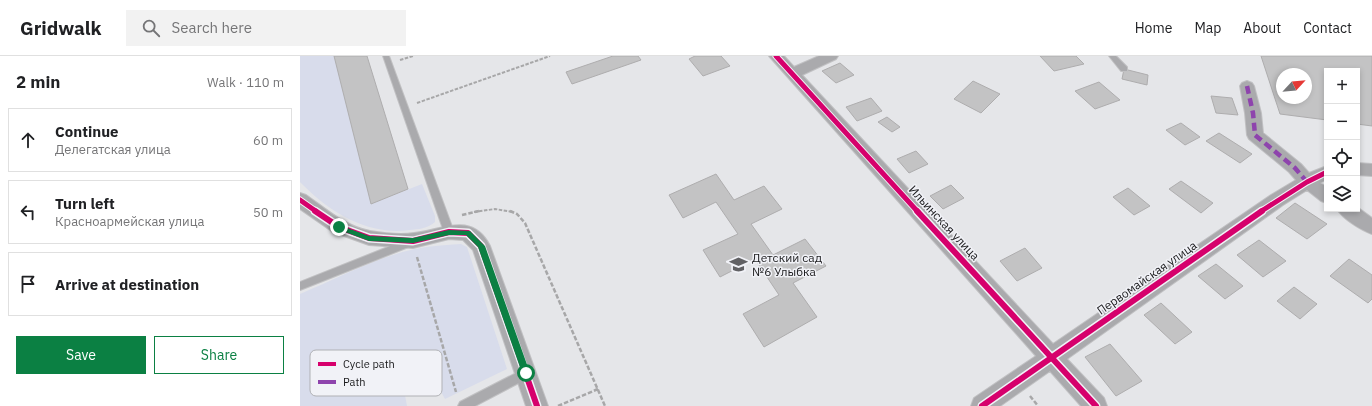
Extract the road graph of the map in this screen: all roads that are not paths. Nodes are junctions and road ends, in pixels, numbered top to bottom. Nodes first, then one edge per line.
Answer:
1 (386, 56) edge
2 (776, 56) edge
3 (831, 56) edge
4 (1112, 56) edge
5 (1124, 69) dead end
6 (792, 74) junction
7 (1247, 86) dead end
8 (1360, 169) edge
9 (1372, 170) edge
10 (1324, 174) edge
11 (1307, 182) junction
12 (1324, 194) edge
13 (300, 200) edge
14 (1350, 212) edge
15 (446, 226) junction
16 (1372, 227) edge
17 (413, 241) junction
18 (300, 286) edge
19 (1052, 358) junction
20 (526, 373) junction
21 (461, 402) edge
22 (537, 406) edge
23 (982, 406) edge
24 (1096, 406) edge

1 - 15 lane
2 - 6 street, Ильинская улица
3 - 6 street
4 - 5 lane
6 - 19 street, Ильинская улица
7 - 11 street
8 - 9 street
10 - 11 street, Первомайская улица
11 - 12 street
11 - 19 street, Первомайская улица
13 - 17 street
14 - 16 street
15 - 17 street
15 - 20 street
17 - 18 lane
19 - 23 street, Первомайская улица
19 - 24 street, Ильинская улица
20 - 21 lane
20 - 22 street

